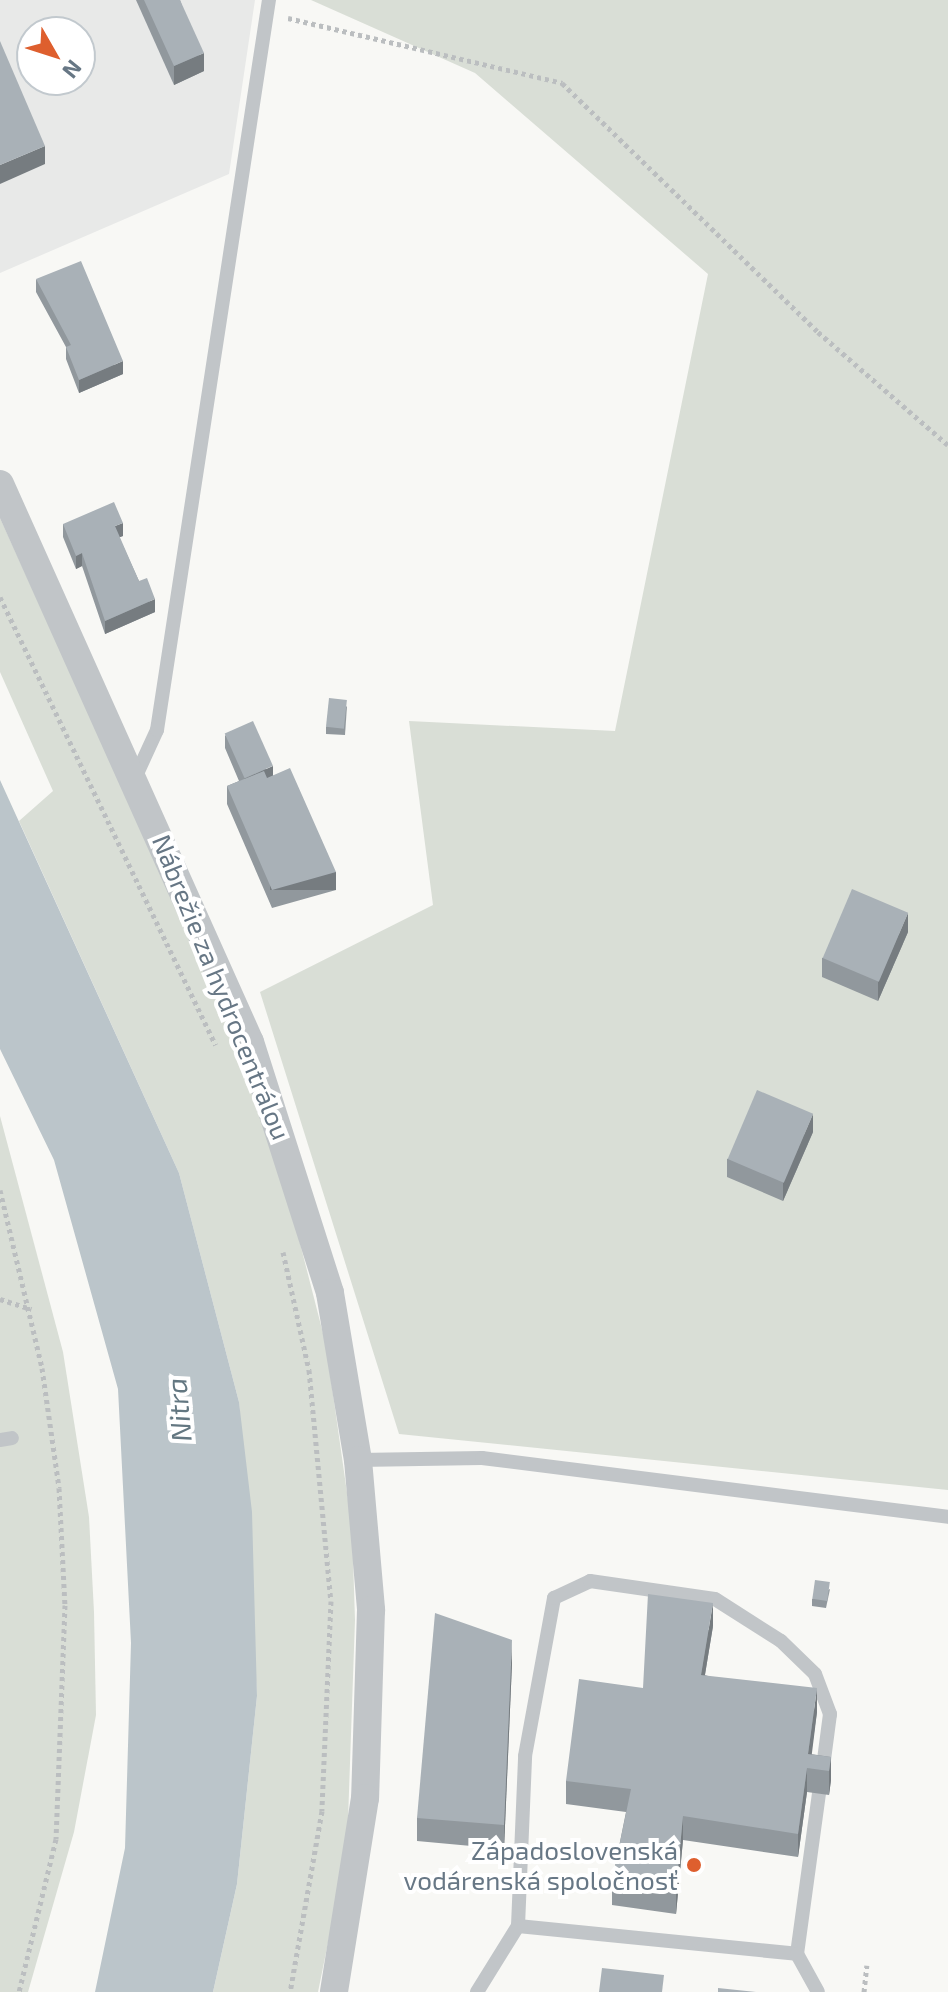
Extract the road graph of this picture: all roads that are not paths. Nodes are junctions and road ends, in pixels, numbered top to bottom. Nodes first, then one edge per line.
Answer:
1 (269, 0) edge
2 (0, 484) edge
3 (135, 778) junction
4 (358, 1460) junction
5 (948, 1517) edge
6 (518, 1926) junction
7 (797, 1954) junction
8 (334, 1992) edge
9 (477, 1992) edge
10 (818, 1992) edge

1 - 3 lane
2 - 3 street, Nábrežie za hydrocentrálou
3 - 4 street, Nábrežie za hydrocentrálou
4 - 5 lane
4 - 8 street, Nábrežie za hydrocentrálou
6 - 7 lane
6 - 7 lane
6 - 9 lane
7 - 10 lane

